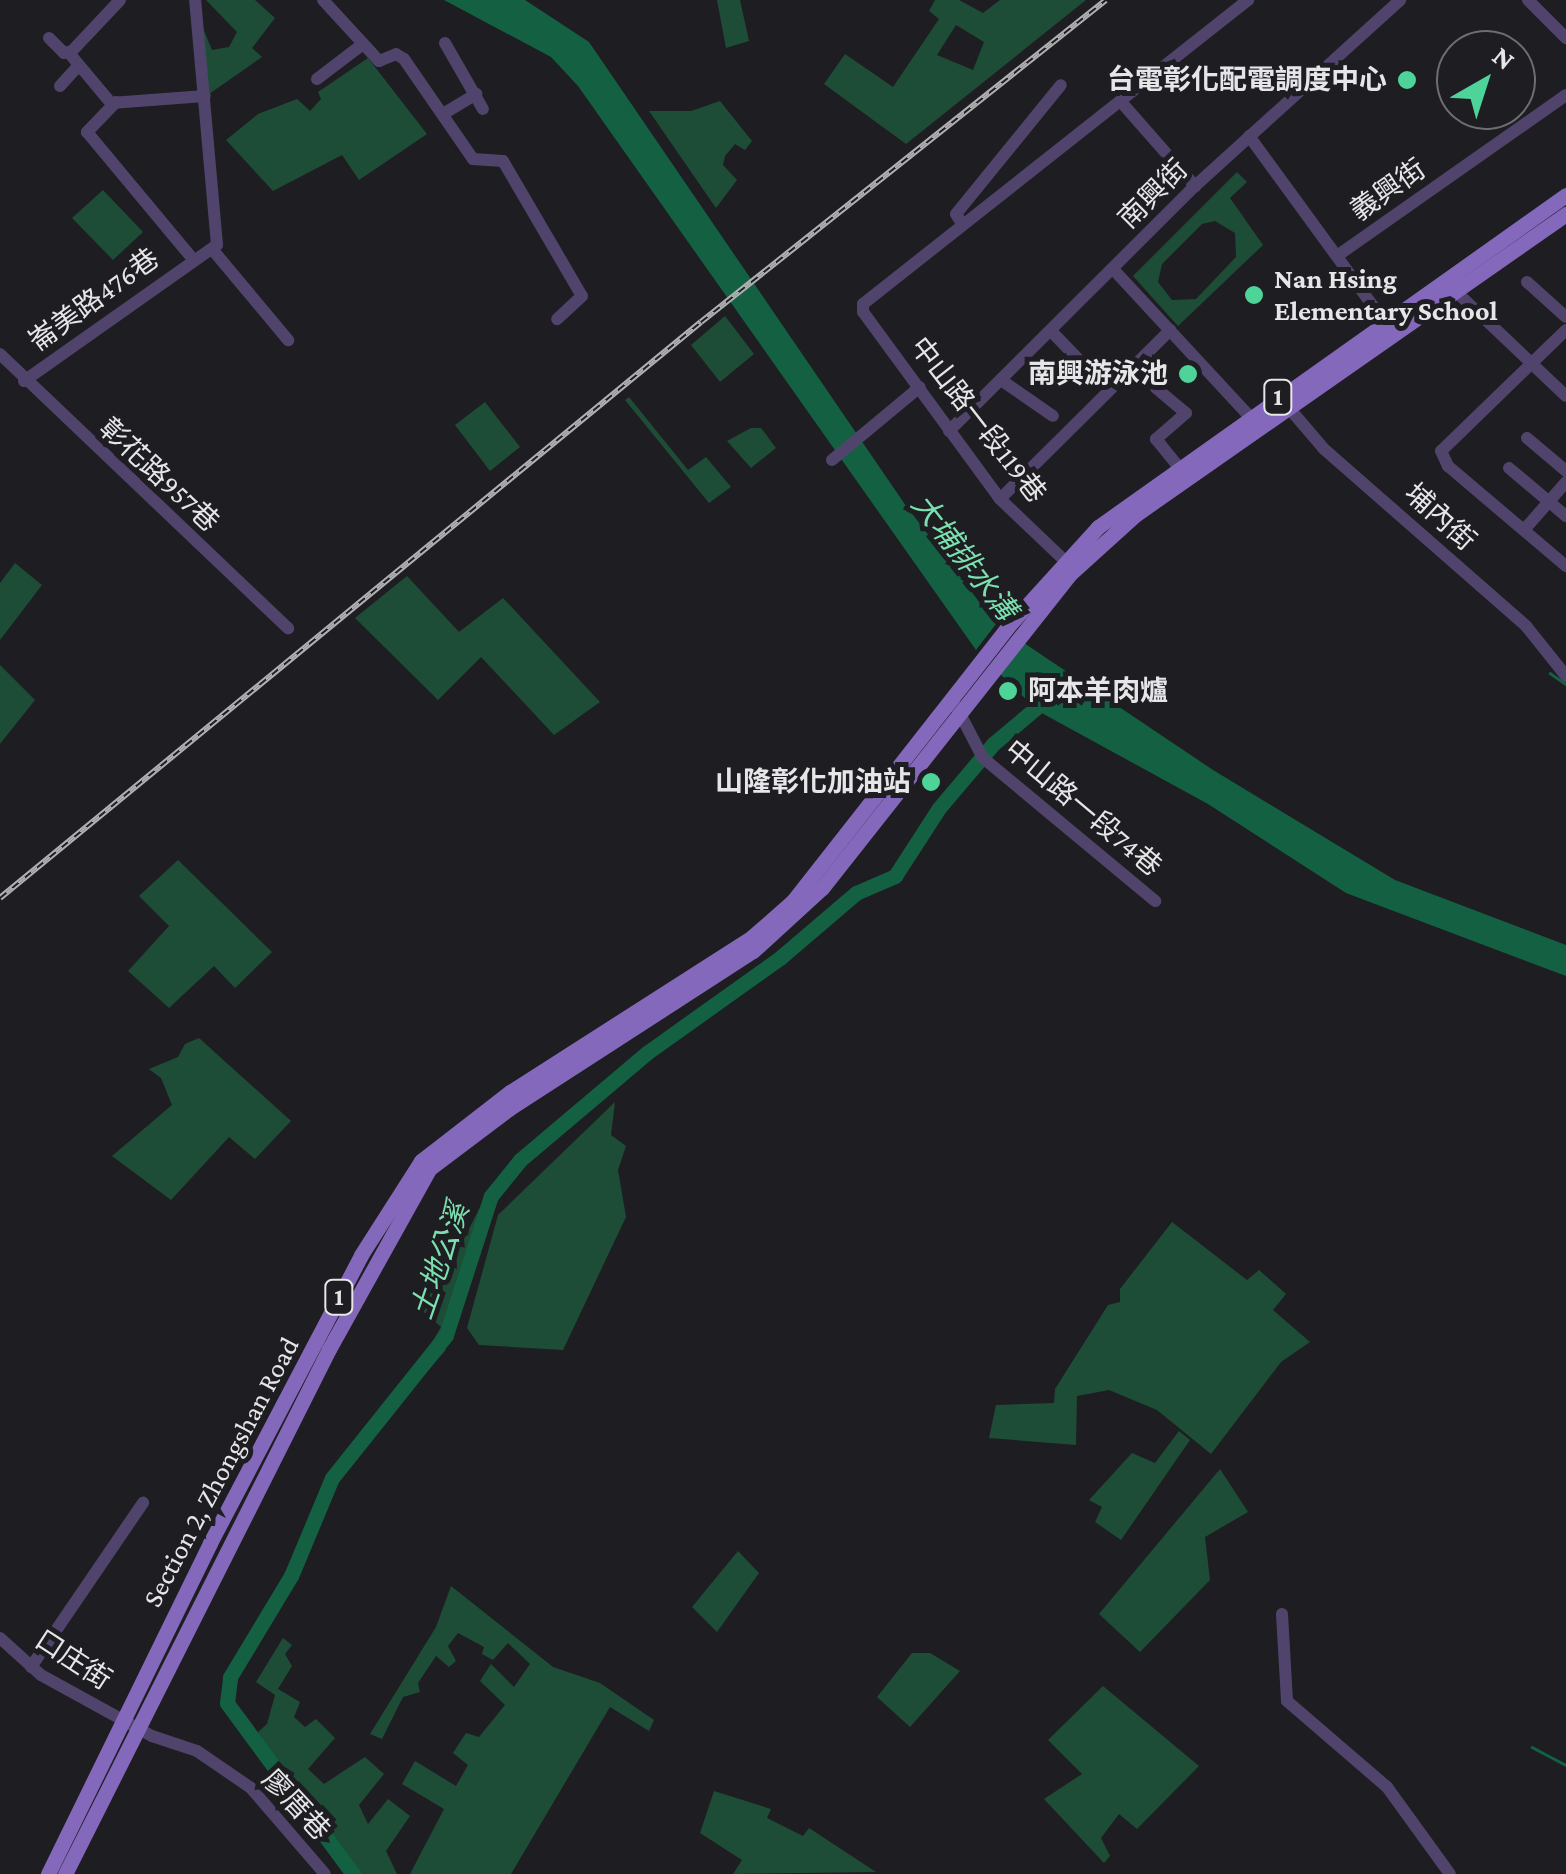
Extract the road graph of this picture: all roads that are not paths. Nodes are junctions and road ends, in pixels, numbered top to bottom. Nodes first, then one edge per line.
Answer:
1 (120, 0) edge
2 (195, 0) edge
3 (323, 0) edge
4 (1248, 0) edge
5 (1400, 0) edge
6 (1528, 0) edge
7 (48, 38) dead end
8 (1566, 38) edge
9 (446, 43) dead end
10 (363, 44) junction
11 (69, 53) junction
12 (77, 67) junction
13 (317, 79) dead end
14 (1061, 85) dead end
15 (60, 86) dead end
16 (476, 94) junction
17 (1566, 95) edge
18 (204, 96) junction
19 (116, 102) junction
20 (1122, 104) junction
21 (484, 109) dead end
22 (443, 114) junction
23 (1249, 136) junction
24 (1195, 186) junction
25 (1566, 195) edge
26 (1566, 214) edge
27 (960, 222) junction
28 (212, 249) junction
29 (1337, 256) junction
30 (194, 259) junction
31 (1114, 269) junction
32 (1527, 282) dead end
33 (1449, 285) junction
34 (1566, 317) edge
35 (557, 320) dead end
36 (1388, 328) junction
37 (1170, 330) junction
38 (1566, 330) edge
39 (1052, 332) junction
40 (288, 340) dead end
41 (0, 354) edge
42 (1530, 364) junction
43 (1066, 378) dead end
44 (1001, 380) junction
45 (24, 382) junction
46 (920, 388) junction
47 (1156, 388) dead end
48 (1566, 396) edge
49 (1284, 402) junction
50 (1053, 416) dead end
51 (1252, 418) junction
52 (949, 431) junction
53 (1527, 438) dead end
54 (834, 459) dead end
55 (1509, 468) dead end
56 (1180, 469) junction
57 (1566, 470) edge
58 (1566, 482) edge
59 (1000, 498) junction
60 (1549, 502) junction
61 (1566, 516) edge
62 (1524, 530) junction
63 (1064, 559) junction
64 (1566, 566) edge
65 (288, 628) dead end
66 (1016, 628) junction
67 (1566, 676) edge
68 (956, 706) junction
69 (818, 882) junction
70 (1155, 901) dead end
71 (292, 1389) junction
72 (298, 1412) junction
73 (142, 1503) dead end
74 (1282, 1614) dead end
75 (0, 1638) edge
76 (31, 1667) junction
77 (129, 1723) junction
78 (48, 1874) edge
79 (65, 1874) edge
80 (325, 1874) edge
81 (1450, 1874) edge

1 - 11 street
2 - 18 street
3 - 10 street
4 - 20 street
5 - 23 street, 南興街
6 - 8 street
7 - 11 street
9 - 16 street
10 - 13 street
10 - 22 street
11 - 12 street
12 - 15 street
12 - 19 street
14 - 27 street
16 - 21 street
16 - 22 street
17 - 29 street, 義興街
18 - 19 street
18 - 28 street
19 - 30 street, 崙美路476巷
20 - 24 street
20 - 27 street
22 - 35 street
23 - 24 street, 南興街
23 - 29 street
24 - 31 street, 南興街
25 - 33 main road, 1
26 - 33 main road, 1
27 - 46 street, 中山路一段119巷
28 - 30 street, 崙美路476巷
28 - 40 street
29 - 36 street
30 - 45 street, 崙美路476巷
31 - 37 street
31 - 39 street, 南興街
32 - 34 street
33 - 36 main road, 1
33 - 42 street
36 - 49 main road, 1
37 - 51 street
37 - 59 street
38 - 42 street
39 - 43 street
39 - 44 street, 南興街
41 - 45 street, 彰花路957巷
42 - 48 street
42 - 62 street
44 - 50 street
44 - 52 street, 南興街
45 - 65 street, 彰花路957巷
46 - 52 street, 中山路一段119巷
46 - 54 street
47 - 56 street
49 - 51 main road, 1
49 - 66 main road, 1
49 - 67 street, 埔內街
51 - 56 main road, 1
52 - 59 street, 中山路一段119巷
53 - 57 street
55 - 60 street
56 - 63 main road, 1
58 - 60 street
59 - 63 street, 中山路一段119巷
60 - 61 street
60 - 62 street
62 - 64 street
63 - 66 main road, 1
66 - 68 main road, 1
68 - 69 main road, 1
68 - 70 street, 中山路一段74巷
69 - 71 main road, Section 2, Zhongshan Road / 1
69 - 72 main road, Section 2, Zhongshan Road / 1
71 - 72 main road
71 - 77 main road, Section 2, Zhongshan Road / 1
72 - 77 main road, Section 2, Zhongshan Road / 1
73 - 76 street
74 - 81 street
75 - 76 street, 口庄街
76 - 77 street, 口庄街
77 - 78 main road, Section 2, Zhongshan Road / 1
77 - 79 main road, Section 2, Zhongshan Road / 1
77 - 80 street, 廖厝巷

